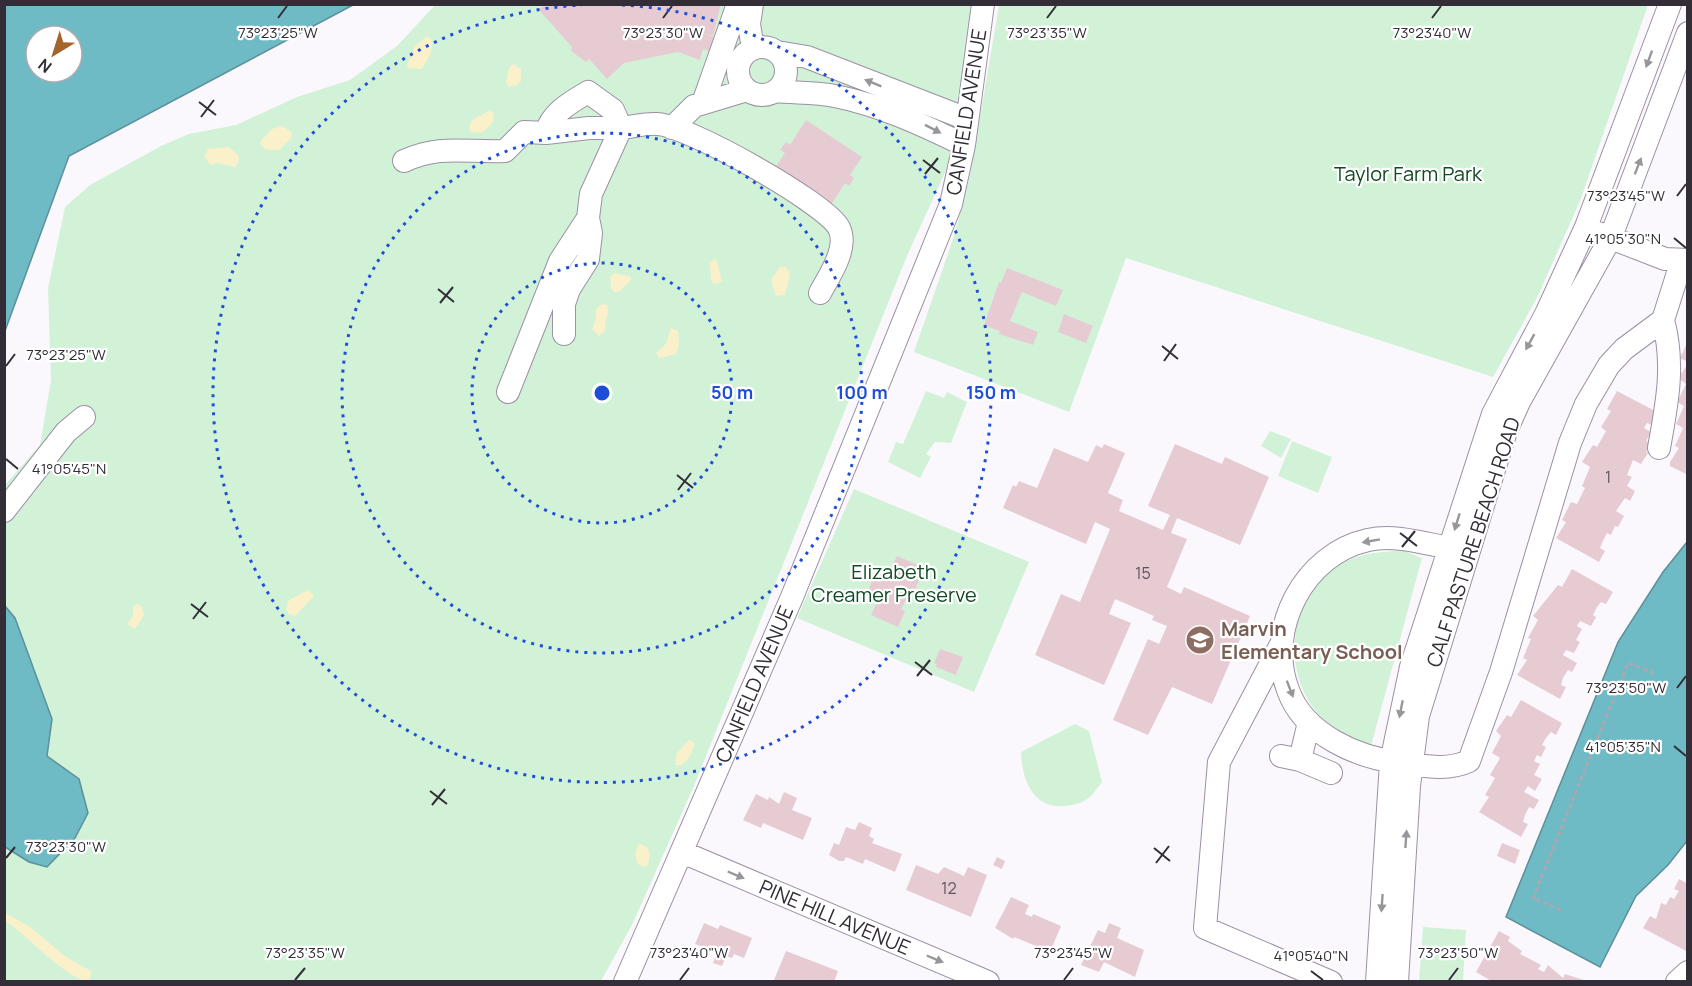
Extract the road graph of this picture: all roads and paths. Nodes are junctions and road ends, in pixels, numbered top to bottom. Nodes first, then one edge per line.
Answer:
1 (738, 4) edge
2 (753, 4) edge
3 (983, 4) edge
4 (1668, 10) edge
5 (1688, 24) edge
6 (1688, 33) edge
7 (753, 49) junction
8 (777, 52) junction
9 (747, 90) junction
10 (775, 91) junction
11 (703, 103) junction
12 (904, 107) junction
13 (967, 119) junction
14 (621, 128) junction
15 (672, 128) junction
16 (546, 133) junction
17 (964, 145) junction
18 (404, 161) dead end
19 (588, 218) junction
20 (1586, 227) junction
21 (1610, 239) junction
22 (1684, 260) edge
23 (820, 292) dead end
24 (1662, 320) junction
25 (564, 334) dead end
26 (508, 392) dead end
27 (84, 417) dead end
28 (1659, 448) dead end
29 (4, 511) edge
30 (1449, 548) junction
31 (1280, 646) junction
32 (1654, 673) dead end
33 (1309, 722) junction
34 (1401, 763) junction
35 (1331, 773) dead end
36 (682, 852) junction
37 (1561, 910) dead end
38 (1688, 972) edge
39 (625, 981) edge
40 (988, 981) edge
41 (1331, 981) edge
42 (1377, 981) edge
43 (1397, 981) edge
44 (1677, 981) edge

1 - 11 street
2 - 7 street
3 - 13 street, CANFIELD AVENUE
4 - 5 street, CALF PASTURE BEACH ROAD
4 -> 20 street, CALF PASTURE BEACH ROAD
21 -> 6 street, CALF PASTURE BEACH ROAD
7 - 8 street
7 - 9 street
8 - 10 street
12 -> 8 street
9 - 10 street
9 - 11 street
10 - 12 street
11 - 15 street
12 - 13 street
12 -> 17 street
13 - 17 street, CANFIELD AVENUE
14 - 15 street
14 - 16 street
14 - 16 street
14 - 19 street
15 - 23 street
16 - 18 street
17 - 36 street, CANFIELD AVENUE
19 - 25 street
19 - 26 street
20 - 21 street
20 -> 30 street, CALF PASTURE BEACH ROAD
21 - 22 street
21 - 34 street, CALF PASTURE BEACH ROAD
22 - 24 street
24 - 28 street
24 - 34 street
27 - 29 street
30 -> 31 street
30 -> 34 street, CALF PASTURE BEACH ROAD
31 -> 33 street
31 - 41 street
32 - 37 path
33 - 34 street
33 - 35 street
34 -> 42 street, CALF PASTURE BEACH ROAD
43 -> 34 street, CALF PASTURE BEACH ROAD
36 - 39 street, CANFIELD AVENUE
36 -> 40 street, PINE HILL AVENUE
38 - 44 street

